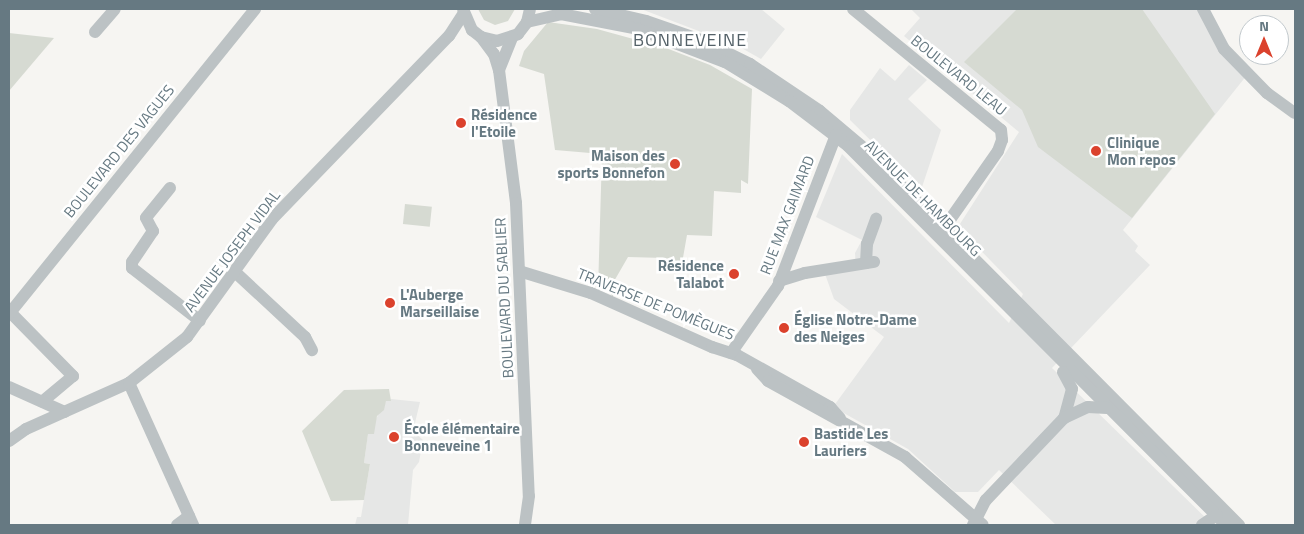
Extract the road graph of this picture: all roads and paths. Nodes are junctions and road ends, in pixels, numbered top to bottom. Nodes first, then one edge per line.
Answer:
1 (115, 9) edge
2 (255, 9) edge
3 (530, 9) edge
4 (596, 9) edge
5 (853, 9) edge
6 (1203, 9) edge
7 (461, 10) edge
8 (527, 22) junction
9 (105, 27) dead end
10 (477, 34) junction
11 (449, 36) junction
12 (512, 37) junction
13 (499, 70) junction
14 (1295, 113) edge
15 (836, 135) junction
16 (170, 188) dead end
17 (876, 219) dead end
18 (944, 228) junction
19 (519, 271) junction
20 (235, 272) junction
21 (779, 281) junction
22 (9, 313) edge
23 (200, 321) junction
24 (1036, 337) junction
25 (312, 350) dead end
26 (731, 353) junction
27 (128, 383) junction
28 (9, 387) edge
29 (42, 402) junction
30 (1107, 408) junction
31 (65, 412) junction
32 (1064, 418) junction
33 (9, 441) edge
34 (1217, 515) junction
35 (191, 520) edge
36 (978, 523) edge
37 (176, 525) edge
38 (525, 525) edge
39 (1202, 525) edge
40 (1226, 525) edge
41 (1240, 525) edge

1 - 9 street
2 - 22 street, BOULEVARD DES VAGUES
3 - 8 street
4 - 18 street, AVENUE DE HAMBOURG
5 - 18 street, BOULEVARD LEAU
6 - 14 street
7 - 10 street, BOULEVARD DU SABLIER
7 - 11 street, AVENUE JOSEPH VIDAL
8 - 12 street
8 - 15 street, AVENUE DE HAMBOURG
10 - 11 street
10 - 12 street
10 - 13 street, BOULEVARD DU SABLIER
11 - 20 street, AVENUE JOSEPH VIDAL
12 - 13 street, BOULEVARD DU SABLIER
13 - 19 street, BOULEVARD DU SABLIER
15 - 21 street, RUE MAX GAIMARD
15 - 24 street, AVENUE DE HAMBOURG
16 - 23 street
17 - 21 street
18 - 41 street, AVENUE DE HAMBOURG
19 - 26 street, TRAVERSE DE POMÈGUES
19 - 38 street, BOULEVARD DU SABLIER
20 - 23 street, AVENUE JOSEPH VIDAL
20 - 25 street
21 - 26 street, RUE MAX GAIMARD
22 - 29 street
23 - 27 street, AVENUE JOSEPH VIDAL
24 - 30 street, AVENUE DE HAMBOURG
24 - 32 street
26 - 36 street, TRAVERSE DE POMÈGUES
27 - 31 street, AVENUE JOSEPH VIDAL
27 - 35 street
28 - 29 street
29 - 31 street
30 - 32 street
30 - 34 street, AVENUE DE HAMBOURG
31 - 33 street, AVENUE JOSEPH VIDAL
32 - 36 street
34 - 39 street
34 - 40 street, AVENUE DE HAMBOURG
35 - 37 street

